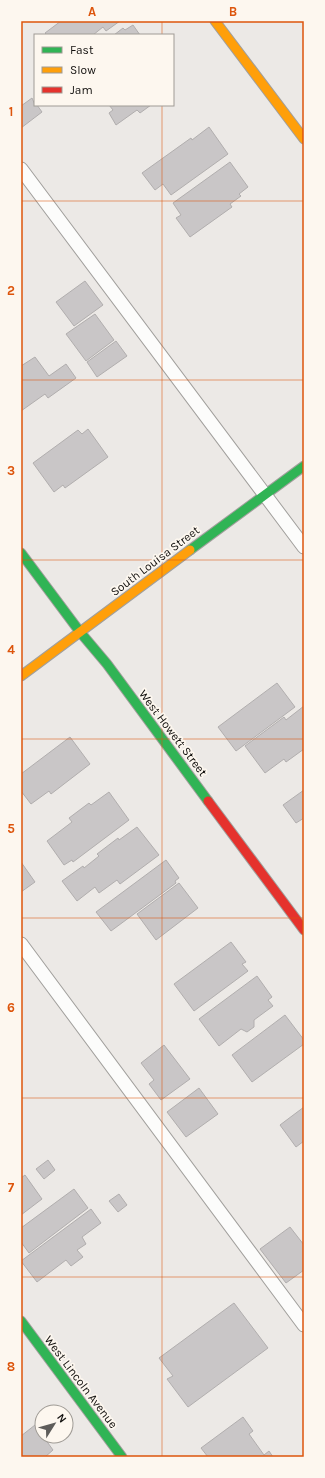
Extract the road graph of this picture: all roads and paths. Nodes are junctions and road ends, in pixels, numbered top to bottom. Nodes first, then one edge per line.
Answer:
1 (215, 21) edge
2 (304, 139) edge
3 (21, 169) edge
4 (304, 466) edge
5 (265, 495) junction
6 (304, 547) edge
7 (21, 553) edge
8 (80, 632) junction
9 (21, 676) edge
10 (304, 930) edge
11 (21, 944) edge
12 (21, 1321) edge
13 (304, 1325) edge
14 (122, 1457) edge

1 - 2 main road
3 - 5 lane
4 - 5 main road, South Louisa Street
5 - 6 lane
5 - 8 main road, South Louisa Street
7 - 8 main road, West Howett Street
8 - 9 main road, South Louisa Street
8 - 10 main road, West Howett Street
11 - 13 lane
12 - 14 main road, West Lincoln Avenue

